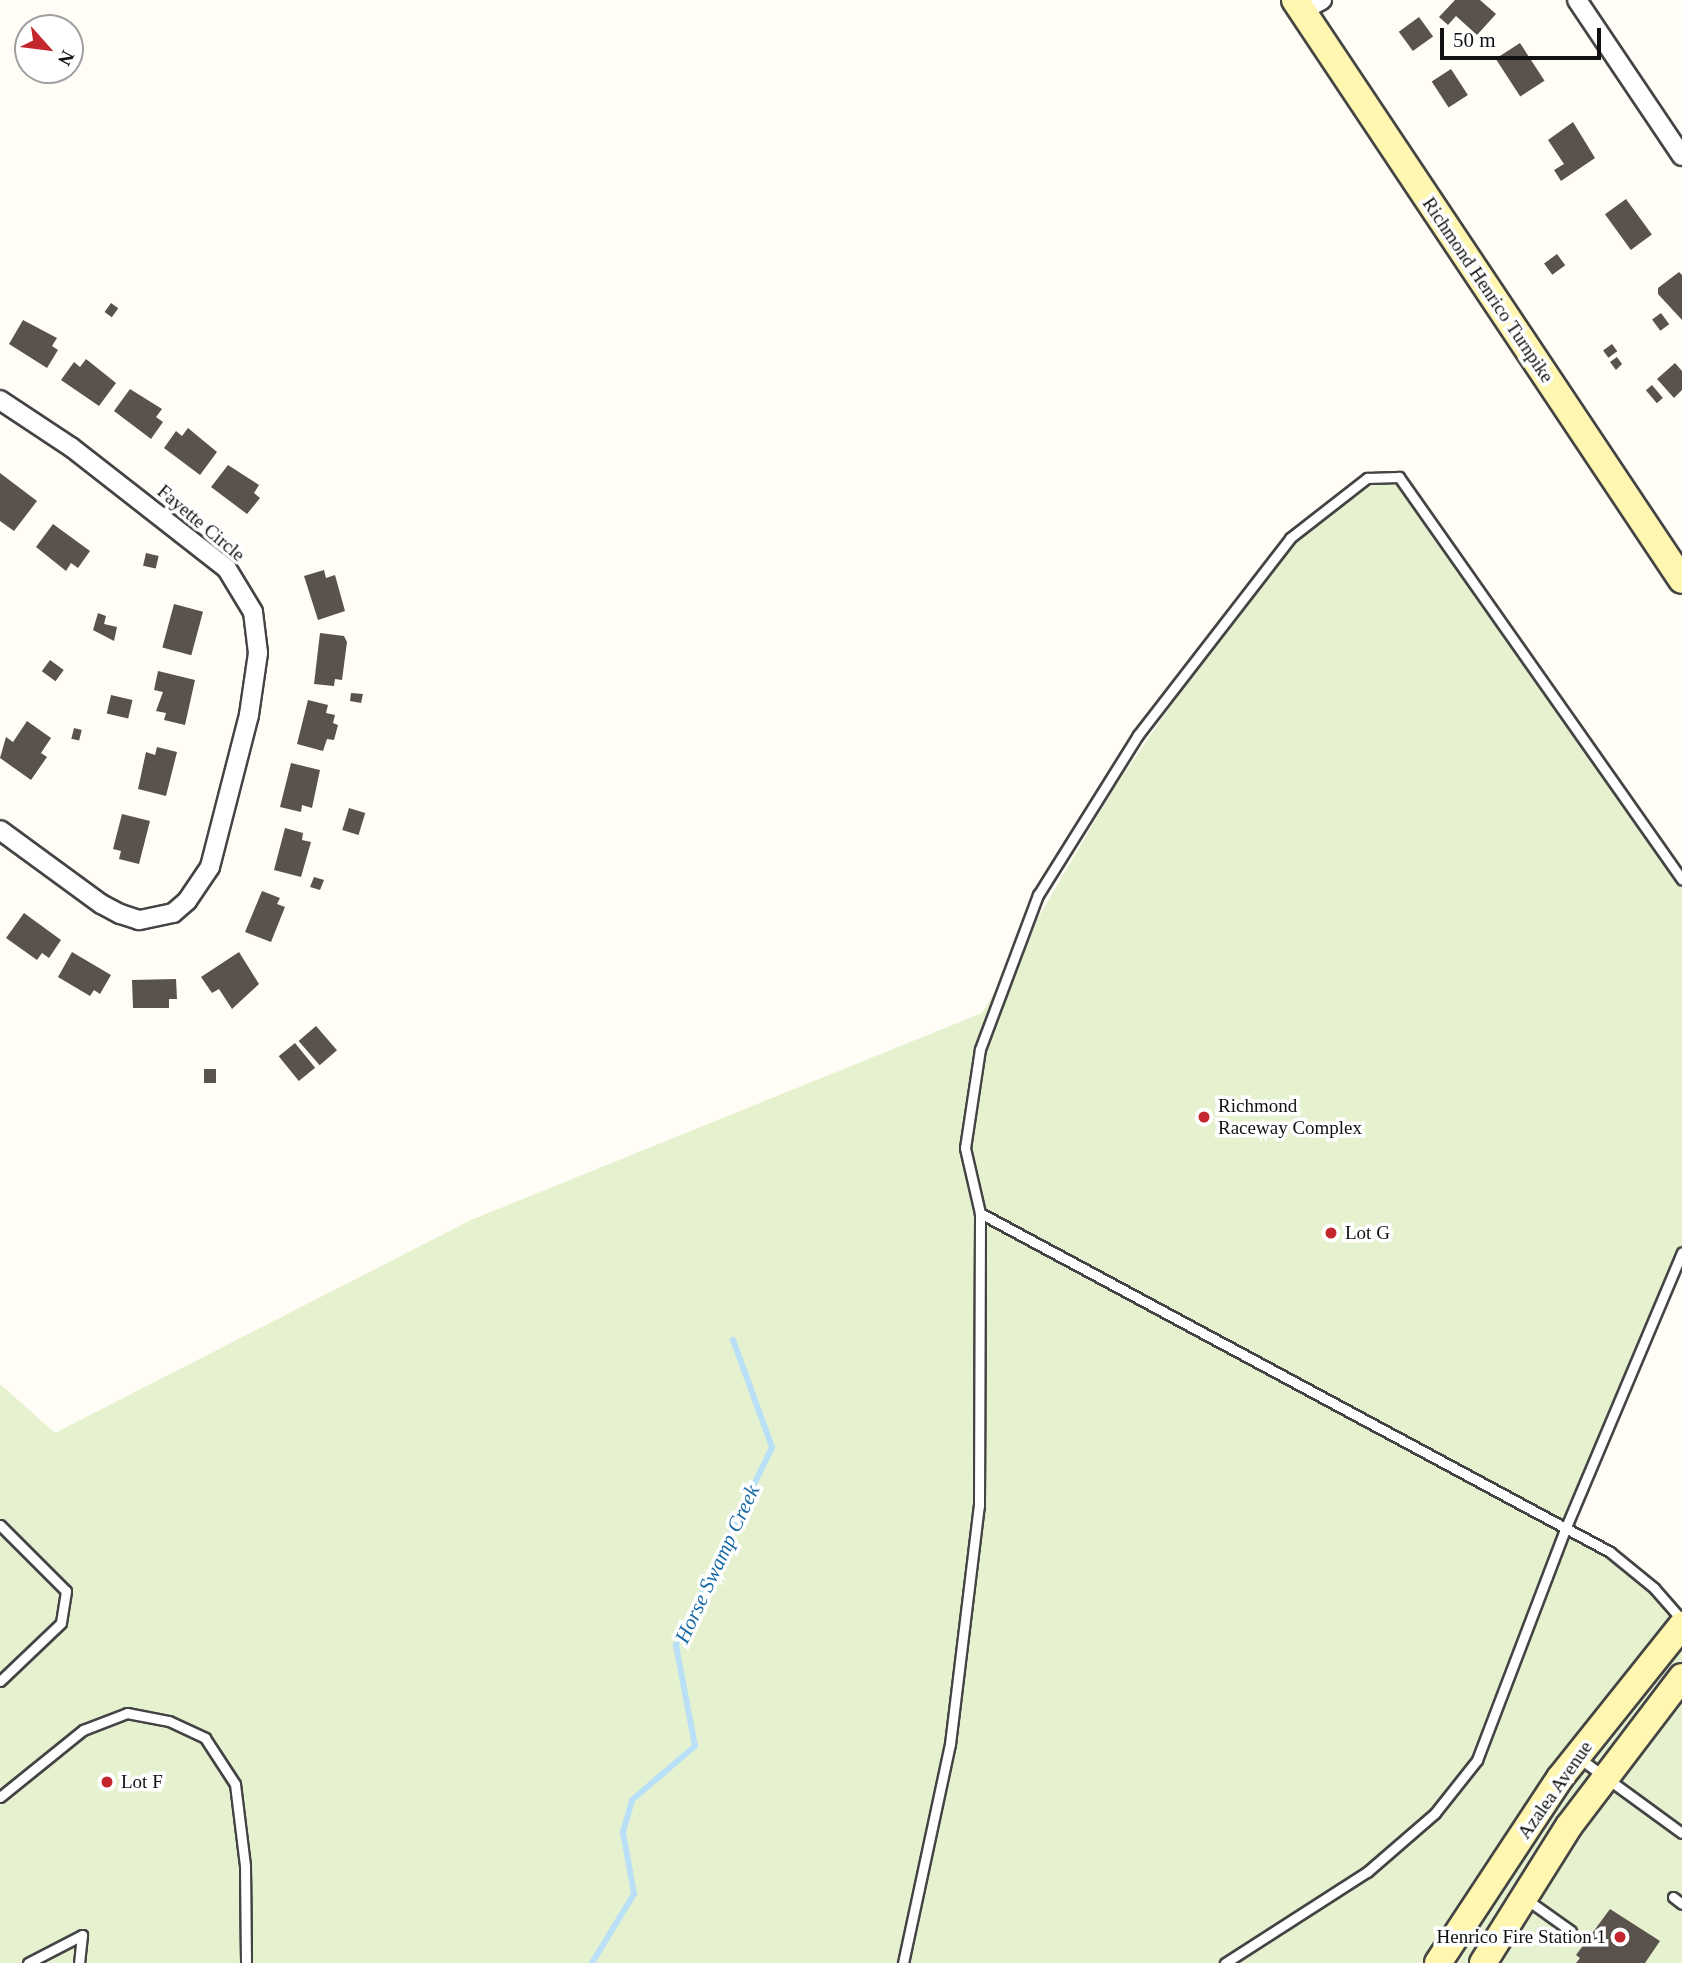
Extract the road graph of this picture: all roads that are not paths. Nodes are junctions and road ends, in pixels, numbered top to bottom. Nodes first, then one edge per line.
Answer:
1 (1577, 0) edge
2 (1306, 4) edge
3 (1682, 156) edge
4 (0, 400) edge
5 (1682, 580) edge
6 (0, 830) edge
7 (1682, 879) edge
8 (979, 1213) junction
9 (1682, 1253) edge
10 (0, 1525) edge
11 (1566, 1527) junction
12 (1682, 1622) edge
13 (1682, 1677) edge
14 (0, 1681) edge
15 (1578, 1757) junction
16 (1605, 1778) junction
17 (0, 1797) edge
18 (1682, 1833) edge
19 (1522, 1896) junction
20 (1672, 1897) dead end
21 (1682, 1904) edge
22 (1571, 1931) dead end
23 (28, 1963) edge
24 (79, 1963) edge
25 (246, 1963) edge
26 (903, 1963) edge
27 (1225, 1963) edge
28 (1438, 1963) edge
29 (1483, 1963) edge

1 - 3 street
2 - 5 street, Richmond Henrico Turnpike
4 - 6 street, Fayette Circle
7 - 8 lane
8 - 11 lane
8 - 26 lane
9 - 11 lane
10 - 14 lane
11 - 12 lane
11 - 27 lane
12 - 15 street, Azalea Avenue
13 - 16 street, Azalea Avenue
15 - 16 lane
15 - 28 street, Azalea Avenue
16 - 18 lane
16 - 19 street, Azalea Avenue
17 - 25 lane
19 - 22 lane
19 - 29 street, Azalea Avenue
20 - 21 lane
23 - 24 lane

